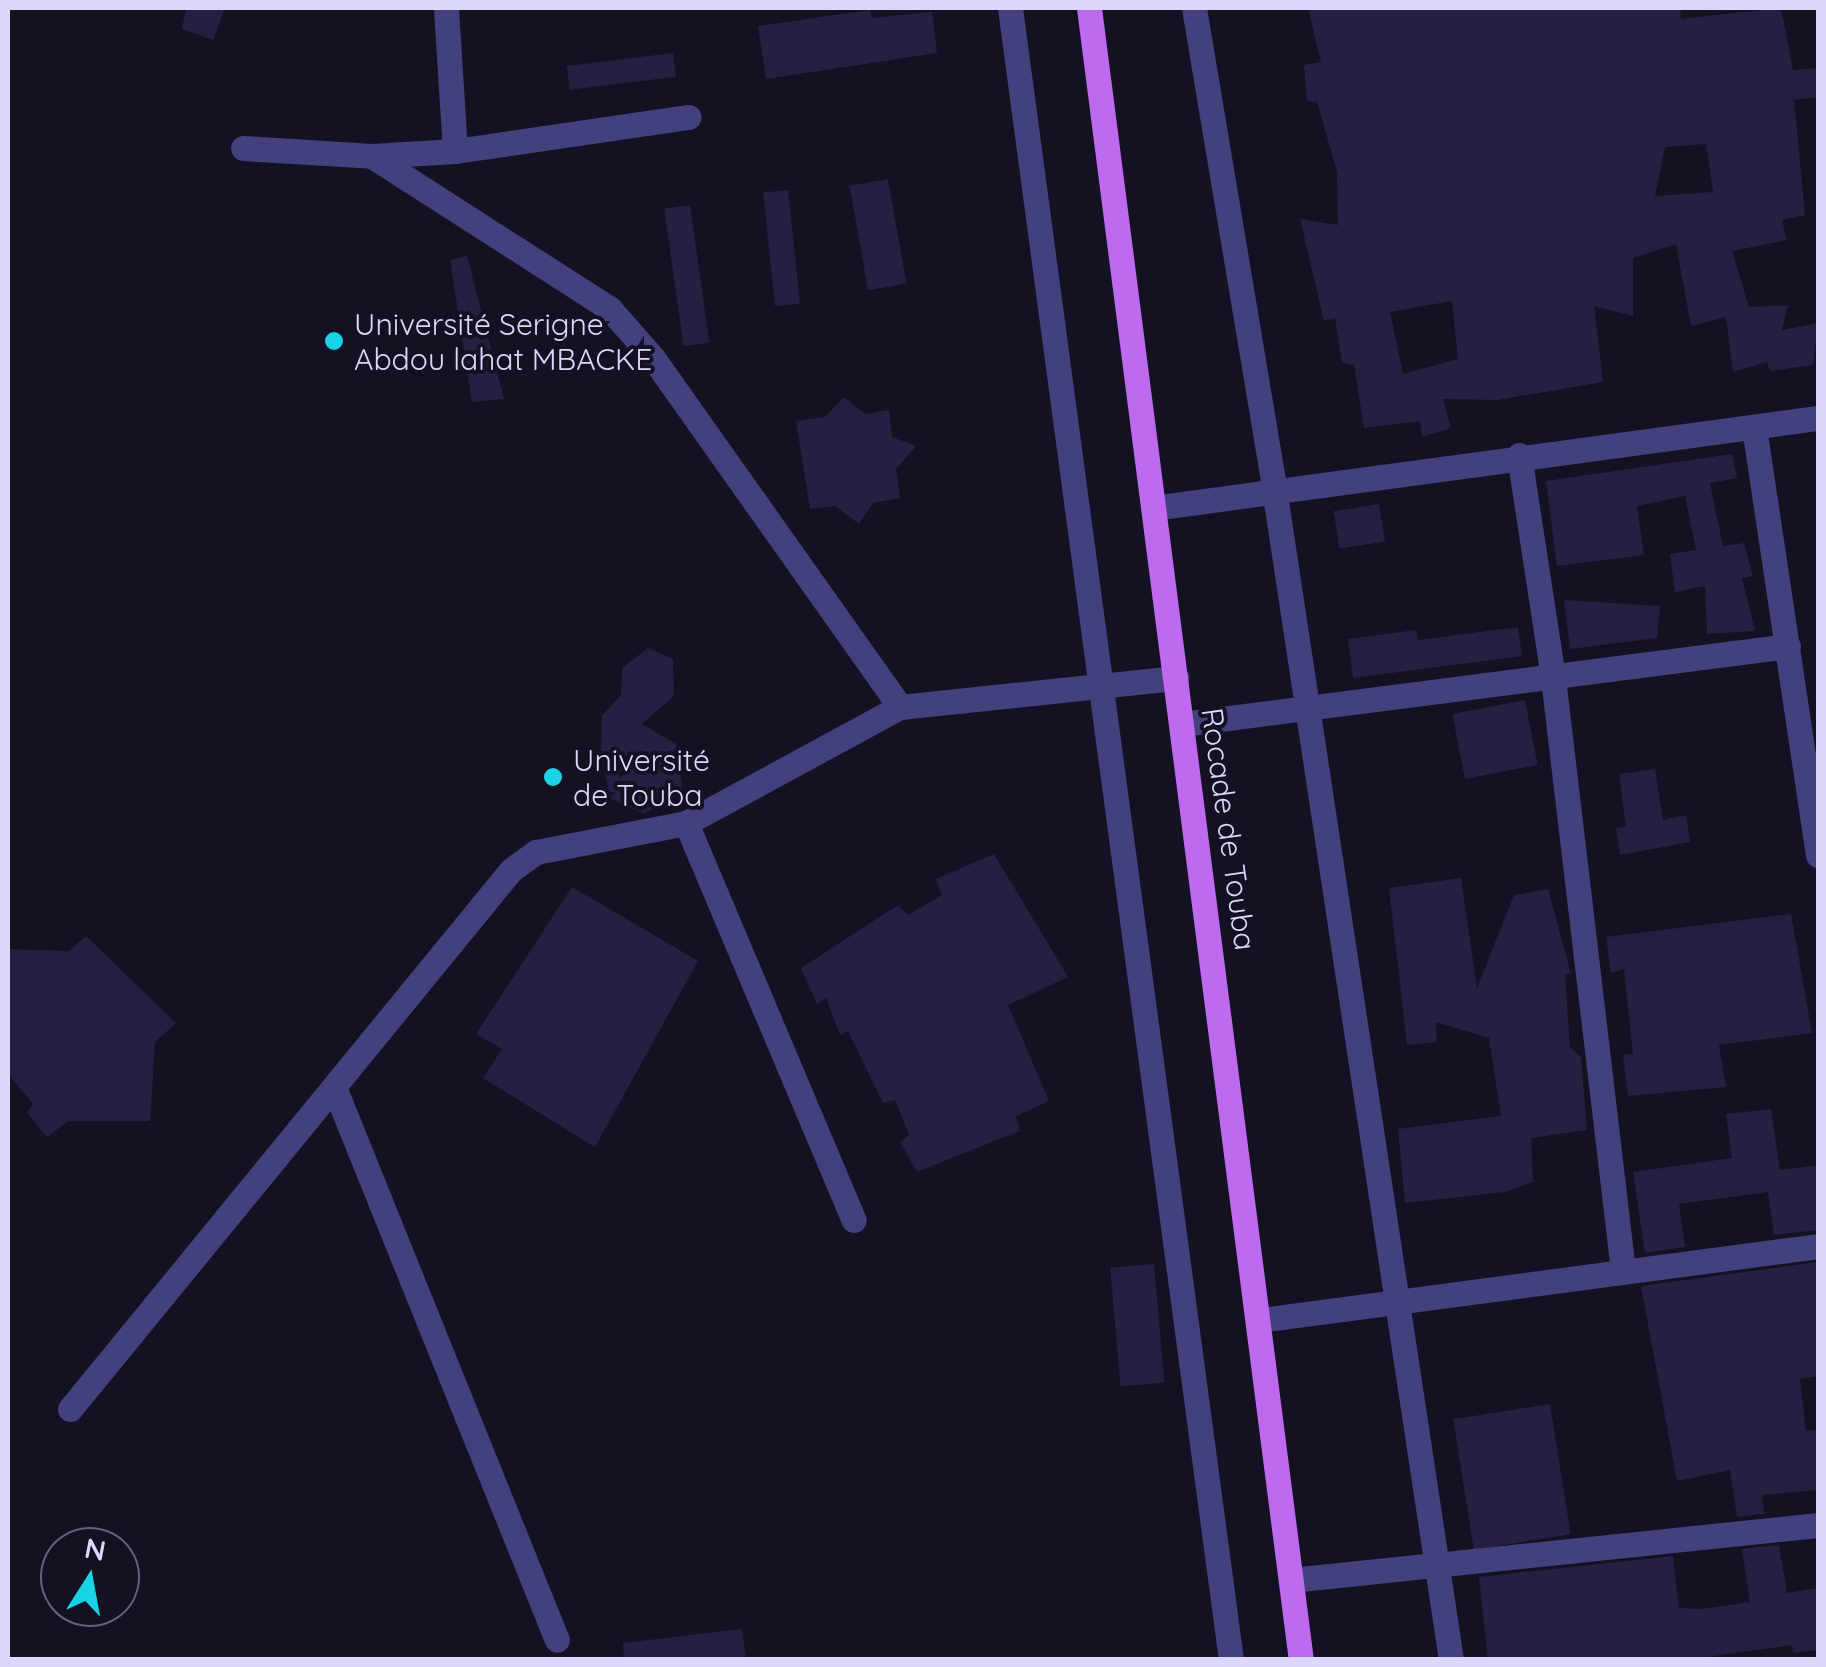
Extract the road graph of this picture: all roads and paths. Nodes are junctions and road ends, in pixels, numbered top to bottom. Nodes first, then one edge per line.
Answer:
1 (446, 8) edge
2 (1010, 8) edge
3 (1089, 8) edge
4 (1194, 8) edge
5 (689, 117) dead end
6 (243, 148) dead end
7 (455, 152) junction
8 (372, 156) junction
9 (1818, 418) edge
10 (1754, 427) junction
11 (1519, 455) junction
12 (1274, 488) junction
13 (1153, 508) junction
14 (1788, 646) junction
15 (1176, 678) junction
16 (1553, 678) junction
17 (1100, 685) junction
18 (900, 707) junction
19 (1305, 712) junction
20 (1182, 724) junction
21 (1812, 759) edge
22 (686, 822) junction
23 (1818, 855) edge
24 (334, 1088) junction
25 (854, 1220) dead end
26 (1818, 1246) edge
27 (1623, 1270) junction
28 (1397, 1304) junction
29 (1260, 1320) junction
30 (70, 1410) dead end
31 (1818, 1525) edge
32 (1436, 1562) junction
33 (1291, 1580) junction
34 (557, 1640) dead end
35 (1232, 1660) edge
36 (1301, 1660) edge
37 (1451, 1660) edge

1 - 7 street
2 - 17 street
3 - 13 main road, Rocade de Touba
4 - 12 street
5 - 7 street
6 - 8 street
7 - 8 street
8 - 18 street
9 - 10 street
10 - 11 street
10 - 14 street
11 - 12 street
11 - 16 street
12 - 13 street
12 - 19 street
13 - 15 main road, Rocade de Touba
14 - 16 street
14 - 21 street
15 - 17 street
15 - 20 main road, Rocade de Touba
16 - 19 street
16 - 27 street
17 - 18 street
17 - 35 street
18 - 22 street
19 - 20 street
19 - 28 street
20 - 29 main road, Rocade de Touba
21 - 23 street
22 - 24 street
22 - 25 street
24 - 30 street
24 - 34 street
26 - 27 street
27 - 28 street
28 - 29 street
28 - 32 street
29 - 33 main road, Rocade de Touba
31 - 32 street
32 - 33 street
32 - 37 street
33 - 36 main road, Rocade de Touba

